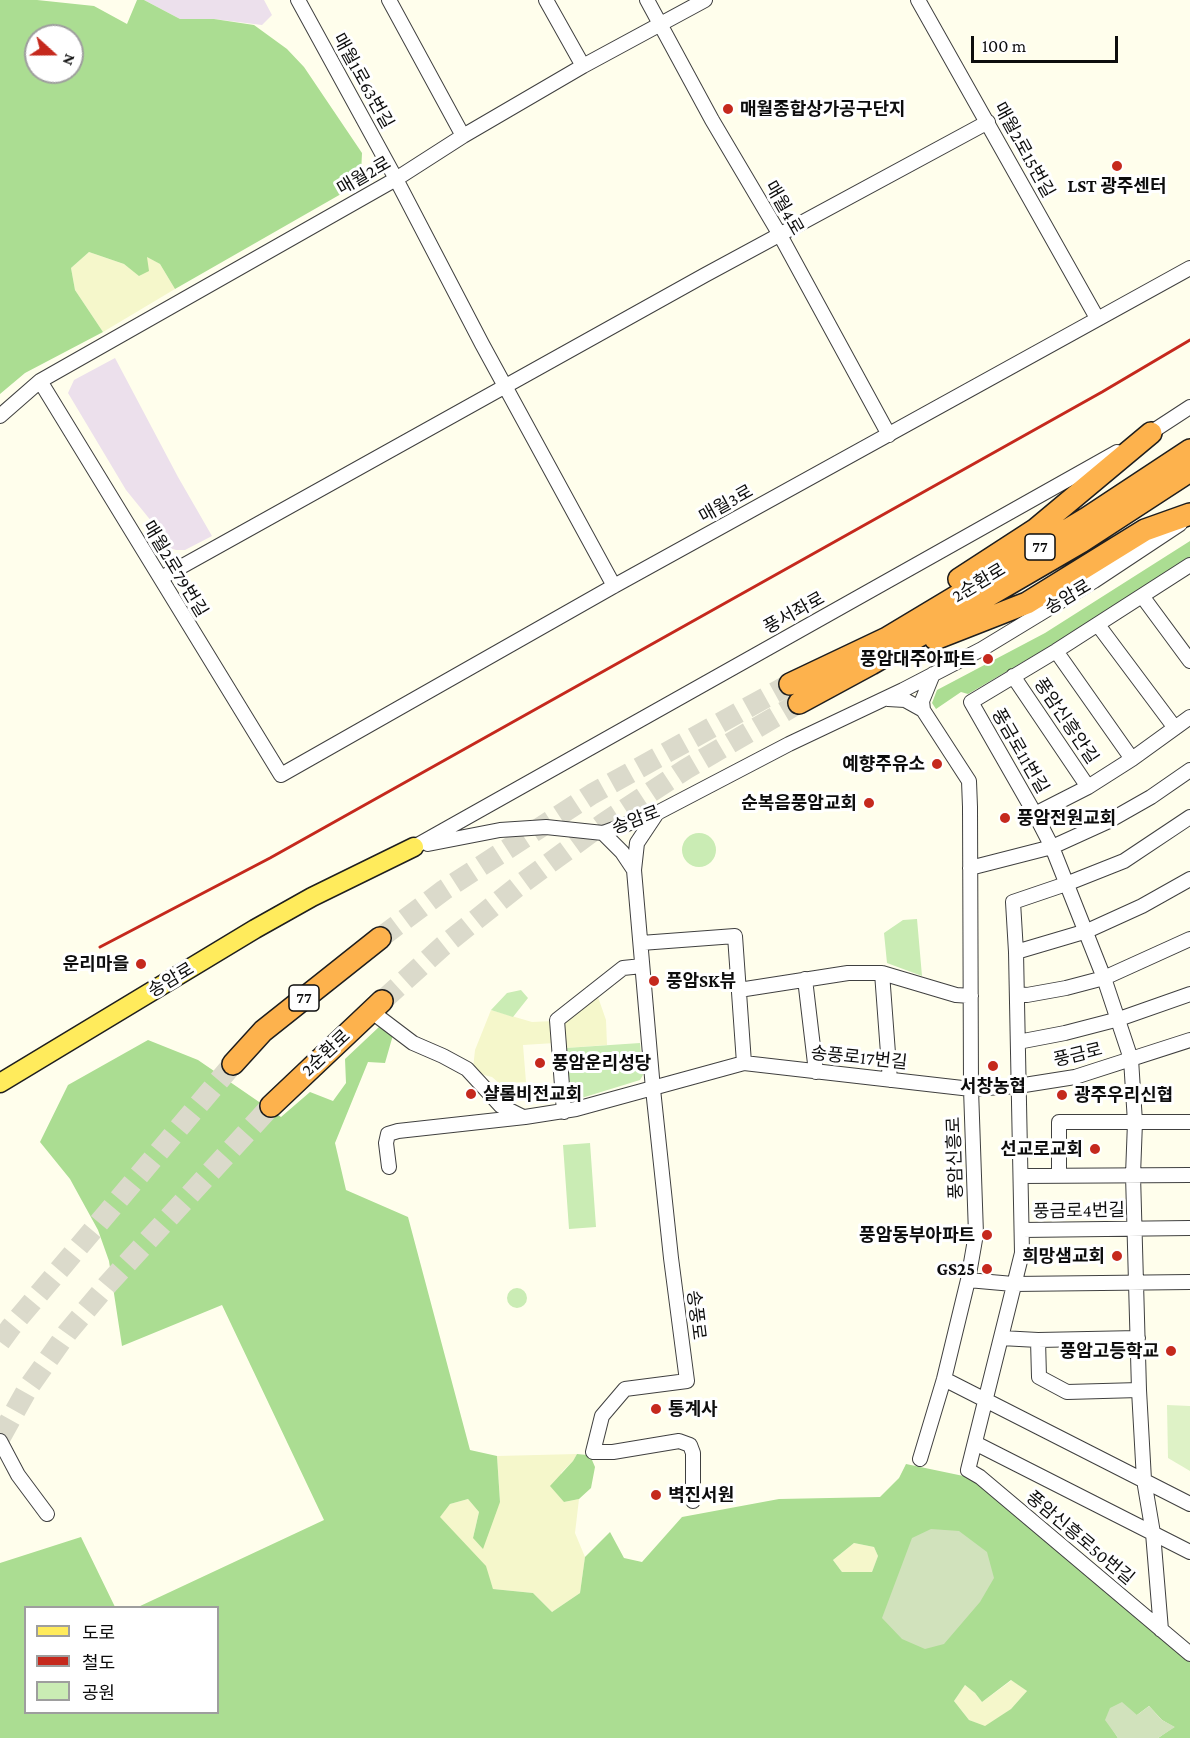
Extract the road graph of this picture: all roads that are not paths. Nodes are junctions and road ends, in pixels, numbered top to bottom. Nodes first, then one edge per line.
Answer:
1 (298, 0) edge
2 (389, 0) edge
3 (546, 0) edge
4 (647, 0) edge
5 (705, 0) edge
6 (918, 0) edge
7 (660, 24) junction
8 (583, 66) junction
9 (988, 122) junction
10 (463, 136) junction
11 (396, 179) junction
12 (780, 235) junction
13 (1190, 268) edge
14 (1097, 318) junction
15 (40, 381) junction
16 (506, 388) junction
17 (1190, 407) edge
18 (0, 416) edge
19 (1151, 433) junction
20 (889, 435) junction
21 (1190, 450) edge
22 (1190, 471) edge
23 (1190, 516) edge
24 (1189, 569) edge
25 (160, 578) junction
26 (614, 586) junction
27 (1142, 597) junction
28 (1098, 625) junction
29 (1056, 651) junction
30 (1190, 661) edge
31 (871, 664) junction
32 (933, 674) junction
33 (1013, 676) junction
34 (886, 698) junction
35 (971, 702) joint
36 (799, 703) tunnel mouth
37 (923, 710) junction
38 (1190, 717) edge
39 (1175, 728) junction
40 (1132, 759) junction
41 (1190, 770) edge
42 (281, 775) joint
43 (1088, 787) junction
44 (657, 813) junction
45 (1035, 814) junction
46 (1190, 817) edge
47 (603, 833) junction
48 (414, 847) junction
49 (1052, 847) junction
50 (970, 868) junction
51 (634, 870) junction
52 (1190, 879) edge
53 (1066, 884) junction
54 (1087, 931) junction
55 (380, 938) tunnel mouth
56 (1190, 939) edge
57 (641, 943) junction
58 (1016, 952) junction
59 (642, 966) junction
60 (882, 973) junction
61 (1104, 978) junction
62 (806, 979) junction
63 (739, 990) junction
64 (1190, 993) edge
65 (1017, 994) junction
66 (970, 996) junction
67 (381, 1010) joint
68 (1119, 1019) junction
69 (1190, 1040) edge
70 (1018, 1042) junction
71 (1131, 1059) junction
72 (744, 1063) junction
73 (233, 1064) tunnel mouth
74 (816, 1072) junction
75 (890, 1080) junction
76 (0, 1083) edge
77 (1018, 1086) junction
78 (653, 1089) junction
79 (971, 1089) junction
80 (271, 1106) tunnel mouth
81 (564, 1112) junction
82 (525, 1117) junction
83 (1135, 1122) junction
84 (1190, 1122) edge
85 (389, 1167) dead end
86 (1133, 1175) junction
87 (1190, 1175) edge
88 (1021, 1176) junction
89 (1059, 1176) junction
90 (1135, 1228) junction
91 (1190, 1228) edge
92 (1022, 1230) junction
93 (968, 1280) junction
94 (1137, 1282) junction
95 (1190, 1282) edge
96 (1013, 1284) junction
97 (1000, 1338) junction
98 (1138, 1338) junction
99 (1038, 1340) junction
100 (944, 1379) junction
101 (1139, 1390) junction
102 (986, 1401) junction
103 (0, 1441) edge
104 (975, 1443) junction
105 (920, 1459) dead end
106 (1144, 1480) junction
107 (693, 1501) dead end
108 (1190, 1504) edge
109 (47, 1514) dead end
110 (1153, 1533) junction
111 (1190, 1552) edge
112 (1161, 1630) junction
113 (1190, 1654) edge

1 - 11 street, 매월1로63번길
2 - 10 street
3 - 8 street
4 - 7 street, 매월4로
5 - 7 street, 매월2로
6 - 9 street, 매월2로15번길
7 - 8 street, 매월2로
7 - 12 street, 매월4로
8 - 10 street, 매월2로
9 - 12 street
9 - 14 street, 매월2로15번길
10 - 11 street, 매월2로
11 - 15 street, 매월2로
11 - 16 street, 매월1로63번길
12 - 16 street
12 - 20 street, 매월4로
13 - 14 street, 매월3로
14 - 20 street, 매월3로
15 - 18 street, 매월2로
15 - 25 street, 매월2로79번길
16 - 25 street
16 - 26 street, 매월1로63번길
17 - 19 street, 풍서좌로
19 - 21 highway, 2순환로 / 77
19 - 48 street, 풍서좌로
20 - 26 street, 매월3로
22 - 31 highway, 2순환로 / 77
23 - 31 highway
23 - 32 street, 송암로
24 - 27 street, 풍암신흥안길
25 - 42 street, 매월2로79번길
26 - 42 street, 매월3로
27 - 28 street, 풍암신흥안길
27 - 30 street
28 - 29 street, 풍암신흥안길
28 - 39 street
29 - 33 street, 풍암신흥안길
29 - 40 street, 풍암신흥안길
31 - 36 highway, 2순환로 / 77
32 - 34 street, 송암로
32 - 37 street
33 - 35 street, 풍암신흥안길
33 - 43 street, 풍암신흥안길
34 - 37 street
34 - 44 street, 송암로
35 - 45 street, 풍금로11번길
37 - 50 street, 풍암신흥로
38 - 39 street, 풍암신흥안길
39 - 40 street, 풍암신흥안길
40 - 43 street, 풍암신흥안길
41 - 49 street
43 - 45 street, 풍암신흥안길
44 - 47 street, 송암로
44 - 51 street, 송풍로
45 - 49 street, 풍금로11번길
46 - 53 street
47 - 48 street, 송암로
47 - 51 street
48 - 76 main road, 송암로
49 - 50 street
49 - 53 street, 풍금로11번길
50 - 66 street, 풍암신흥로
51 - 57 street, 송풍로
52 - 54 street
53 - 54 street, 풍금로11번길
53 - 58 street, 풍금로4번길
54 - 58 street
54 - 61 street, 풍금로11번길
55 - 73 highway, 77
56 - 61 street
57 - 59 street, 송풍로
57 - 63 street
58 - 65 street, 풍금로4번길
59 - 78 street, 송풍로
59 - 81 street
60 - 62 street
60 - 66 street
60 - 75 street
61 - 65 street
61 - 68 street, 풍금로11번길
62 - 63 street
62 - 74 street
63 - 72 street
64 - 68 street
65 - 70 street, 풍금로4번길
66 - 79 street, 풍암신흥로
67 - 80 highway, 2순환로
67 - 82 street
68 - 70 street
68 - 71 street, 풍금로11번길
69 - 71 street, 풍금로
70 - 77 street, 풍금로4번길
71 - 77 street, 풍금로
71 - 83 street, 풍금로11번길
72 - 74 street, 송풍로17번길
72 - 78 street, 송풍로17번길
74 - 75 street, 송풍로17번길
75 - 79 street, 송풍로17번길
77 - 79 street, 풍금로
77 - 88 street, 풍금로4번길
78 - 81 street, 송풍로17번길
78 - 107 street, 송풍로
79 - 93 street, 풍암신흥로
81 - 82 street, 송풍로17번길
82 - 85 street, 송풍로17번길
83 - 84 street
83 - 86 street, 풍금로11번길
83 - 89 street, 풍금로4번길
86 - 87 street, 풍금로4번길
86 - 89 street, 풍금로4번길
86 - 90 street, 풍금로11번길
88 - 89 street, 풍금로4번길
88 - 92 street, 풍금로4번길
90 - 91 street, 풍금로4번길
90 - 92 street, 풍금로4번길
90 - 94 street, 풍금로11번길
92 - 96 street, 풍금로4번길
93 - 96 street
93 - 100 street, 풍암신흥로
94 - 95 street
94 - 96 street
94 - 98 street, 풍금로11번길
96 - 97 street, 풍금로4번길
97 - 99 street
97 - 102 street, 풍암신흥로50번길
98 - 99 street
98 - 101 street, 풍금로11번길
99 - 101 street
100 - 102 street
100 - 105 street, 풍암신흥로
101 - 106 street, 풍금로11번길
102 - 104 street, 풍암신흥로50번길
102 - 106 street
103 - 109 street
104 - 110 street, 풍암신흥로50번길
104 - 112 street, 풍암신흥로50번길
106 - 108 street
106 - 110 street, 풍금로11번길
110 - 111 street, 풍암신흥로50번길
110 - 112 street, 풍금로11번길
112 - 113 street, 풍암신흥로50번길

